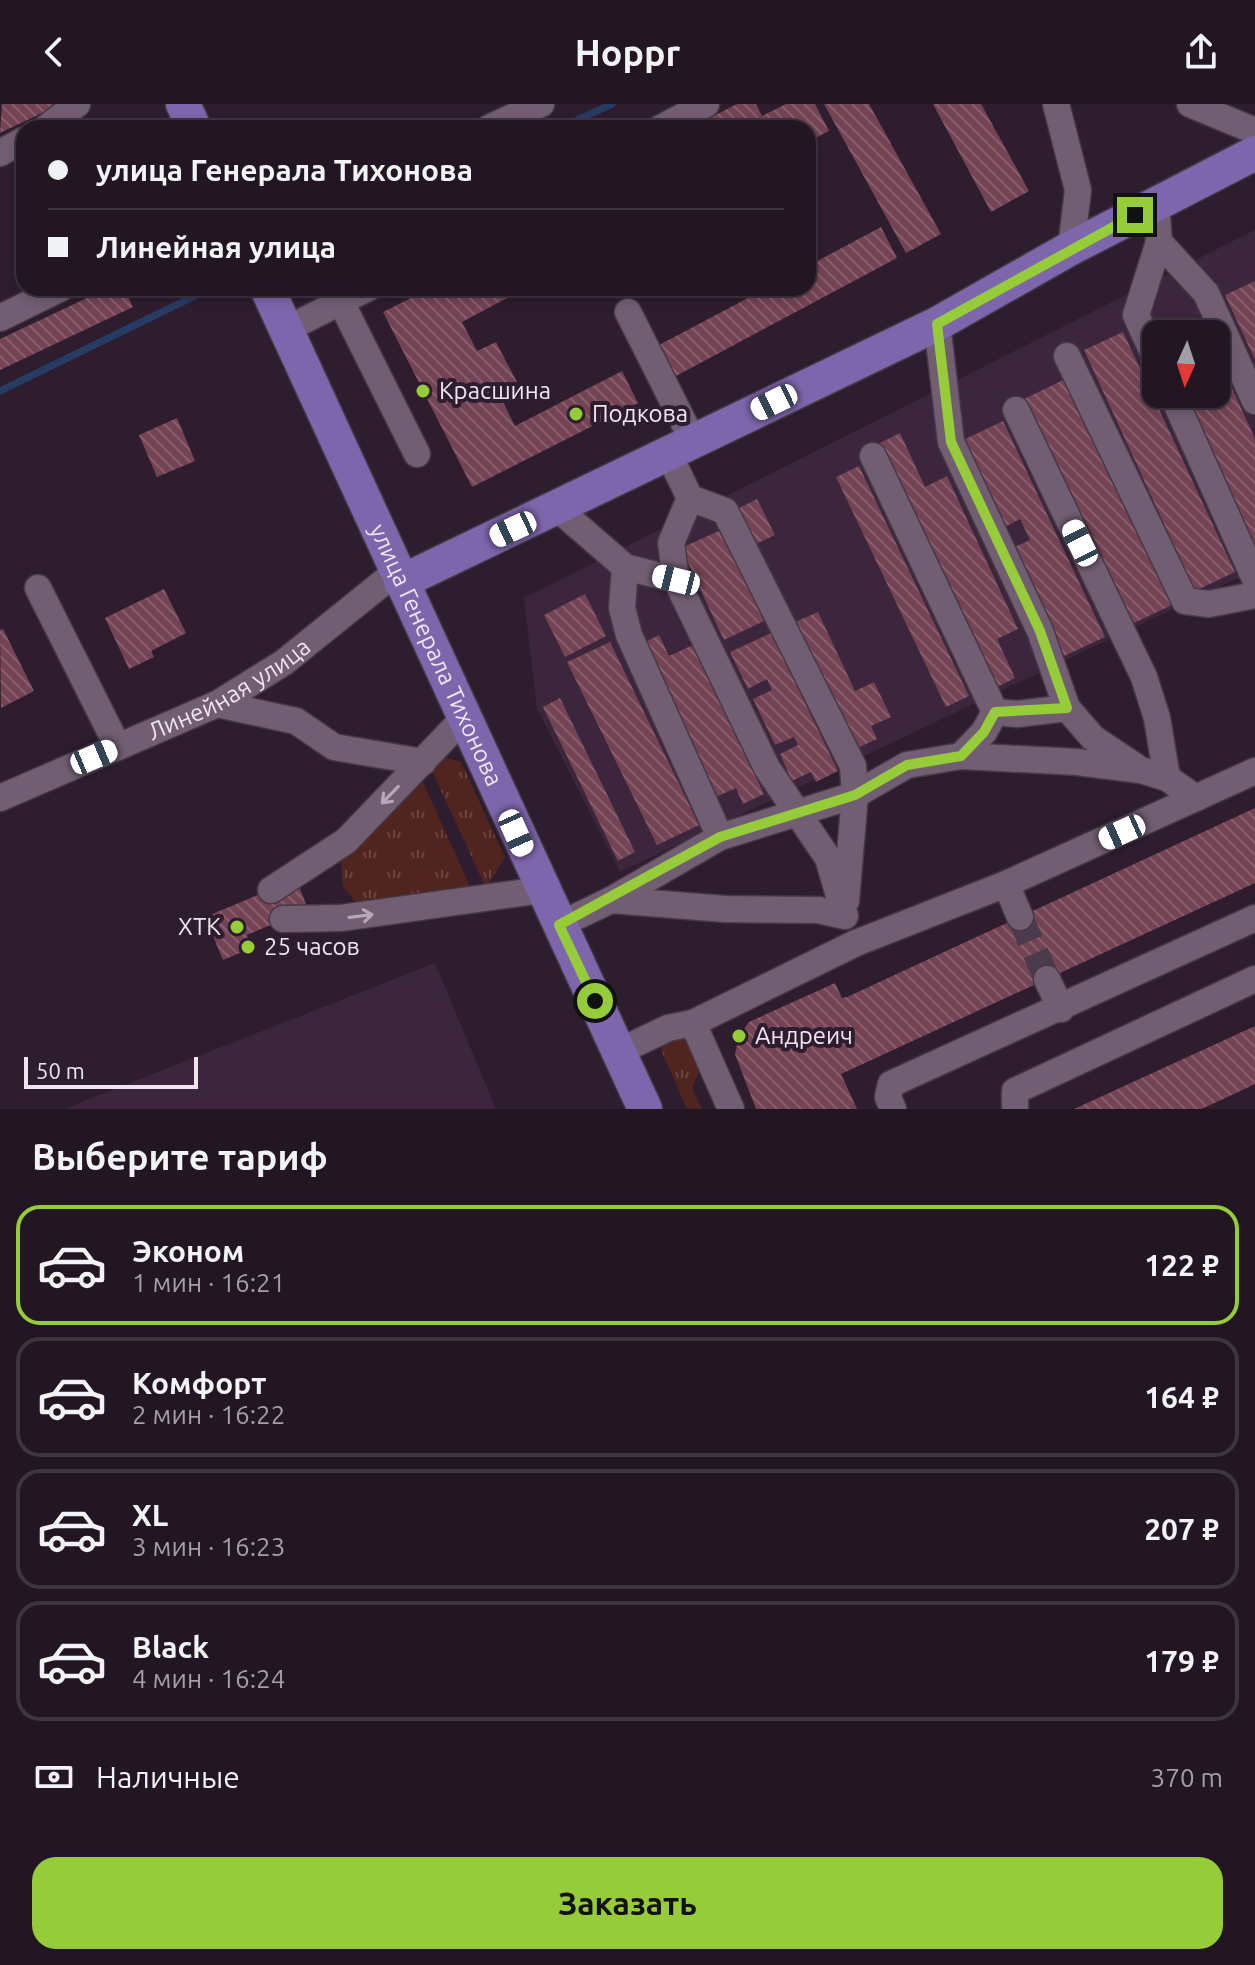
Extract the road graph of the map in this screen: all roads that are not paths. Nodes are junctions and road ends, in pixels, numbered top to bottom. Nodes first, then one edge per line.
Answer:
1 (77, 104) edge
2 (541, 104) edge
3 (706, 104) edge
4 (1056, 104) edge
5 (1190, 104) edge
6 (56, 120) edge
7 (506, 120) edge
8 (676, 120) edge
9 (1255, 131) edge
10 (1255, 153) edge
11 (1156, 204) junction
12 (1159, 242) junction
13 (1071, 248) junction
14 (45, 296) edge
15 (270, 296) edge
16 (355, 296) edge
17 (342, 304) junction
18 (628, 312) dead end
19 (0, 318) edge
20 (937, 324) junction
21 (1142, 328) edge
22 (285, 330) junction
23 (1067, 356) dead end
24 (1255, 401) edge
25 (1178, 408) edge
26 (1016, 410) dead end
27 (681, 447) junction
28 (417, 454) dead end
29 (873, 456) dead end
30 (690, 498) junction
31 (557, 508) junction
32 (625, 567) junction
33 (399, 577) junction
34 (1255, 579) edge
35 (676, 580) junction
36 (38, 588) dead end
37 (1255, 595) edge
38 (217, 704) junction
39 (1067, 708) junction
40 (995, 712) junction
41 (463, 719) junction
42 (118, 747) junction
43 (961, 756) junction
44 (423, 762) junction
45 (1141, 770) junction
46 (1255, 771) edge
47 (1167, 778) junction
48 (855, 795) junction
49 (0, 798) edge
50 (1196, 798) junction
51 (795, 812) junction
52 (720, 837) junction
53 (1006, 884) junction
54 (271, 890) dead end
55 (542, 890) junction
56 (611, 900) junction
57 (845, 916) junction
58 (1020, 917) tunnel mouth
59 (1255, 918) edge
60 (283, 919) dead end
61 (559, 925) junction
62 (856, 943) junction
63 (1047, 979) tunnel mouth
64 (1255, 979) edge
65 (1061, 1009) junction
66 (693, 1023) junction
67 (618, 1052) junction
68 (640, 1108) edge
69 (731, 1109) edge
70 (893, 1109) edge
71 (1015, 1109) edge

1 - 6 street
2 - 7 street
3 - 8 street
4 - 13 street
5 - 9 street
10 - 11 main road, Линейная улица
11 - 12 street
11 - 13 main road, Линейная улица
12 - 21 street
12 - 24 street
13 - 20 main road, Линейная улица
14 - 19 street
15 - 22 main road, улица Генерала Тихонова
16 - 17 street
17 - 22 street
17 - 28 street
18 - 27 street
20 - 27 main road, Линейная улица
20 - 39 street
22 - 33 main road, улица Генерала Тихонова
23 - 37 street
25 - 34 street
26 - 47 street
27 - 30 street
27 - 31 main road, Линейная улица
29 - 40 street
30 - 35 street
30 - 48 street
31 - 32 street
31 - 33 main road, Линейная улица
32 - 35 street
32 - 52 street
33 - 38 street, Линейная улица
33 - 41 main road, улица Генерала Тихонова
35 - 51 street
36 - 42 street
38 - 42 street, Линейная улица
38 - 44 street
39 - 40 street
39 - 45 street
40 - 43 street
41 - 44 street
41 - 55 main road, улица Генерала Тихонова
42 - 49 street, Линейная улица
43 - 45 street
43 - 48 street
44 -> 54 street
45 - 47 street
46 - 50 street
47 - 50 street
48 - 51 street
48 - 57 street
50 - 53 street
51 - 52 street
51 - 57 street
52 - 56 street
53 - 58 street
53 - 62 street
60 -> 55 street
55 - 61 main road, улица Генерала Тихонова
56 - 57 street
56 - 61 street
57 - 62 street
59 - 65 street
61 - 67 main road, улица Генерала Тихонова
62 - 66 street
63 - 65 street
64 - 71 street
65 - 70 street
66 - 67 street
66 - 69 street
67 - 68 main road, улица Генерала Тихонова

